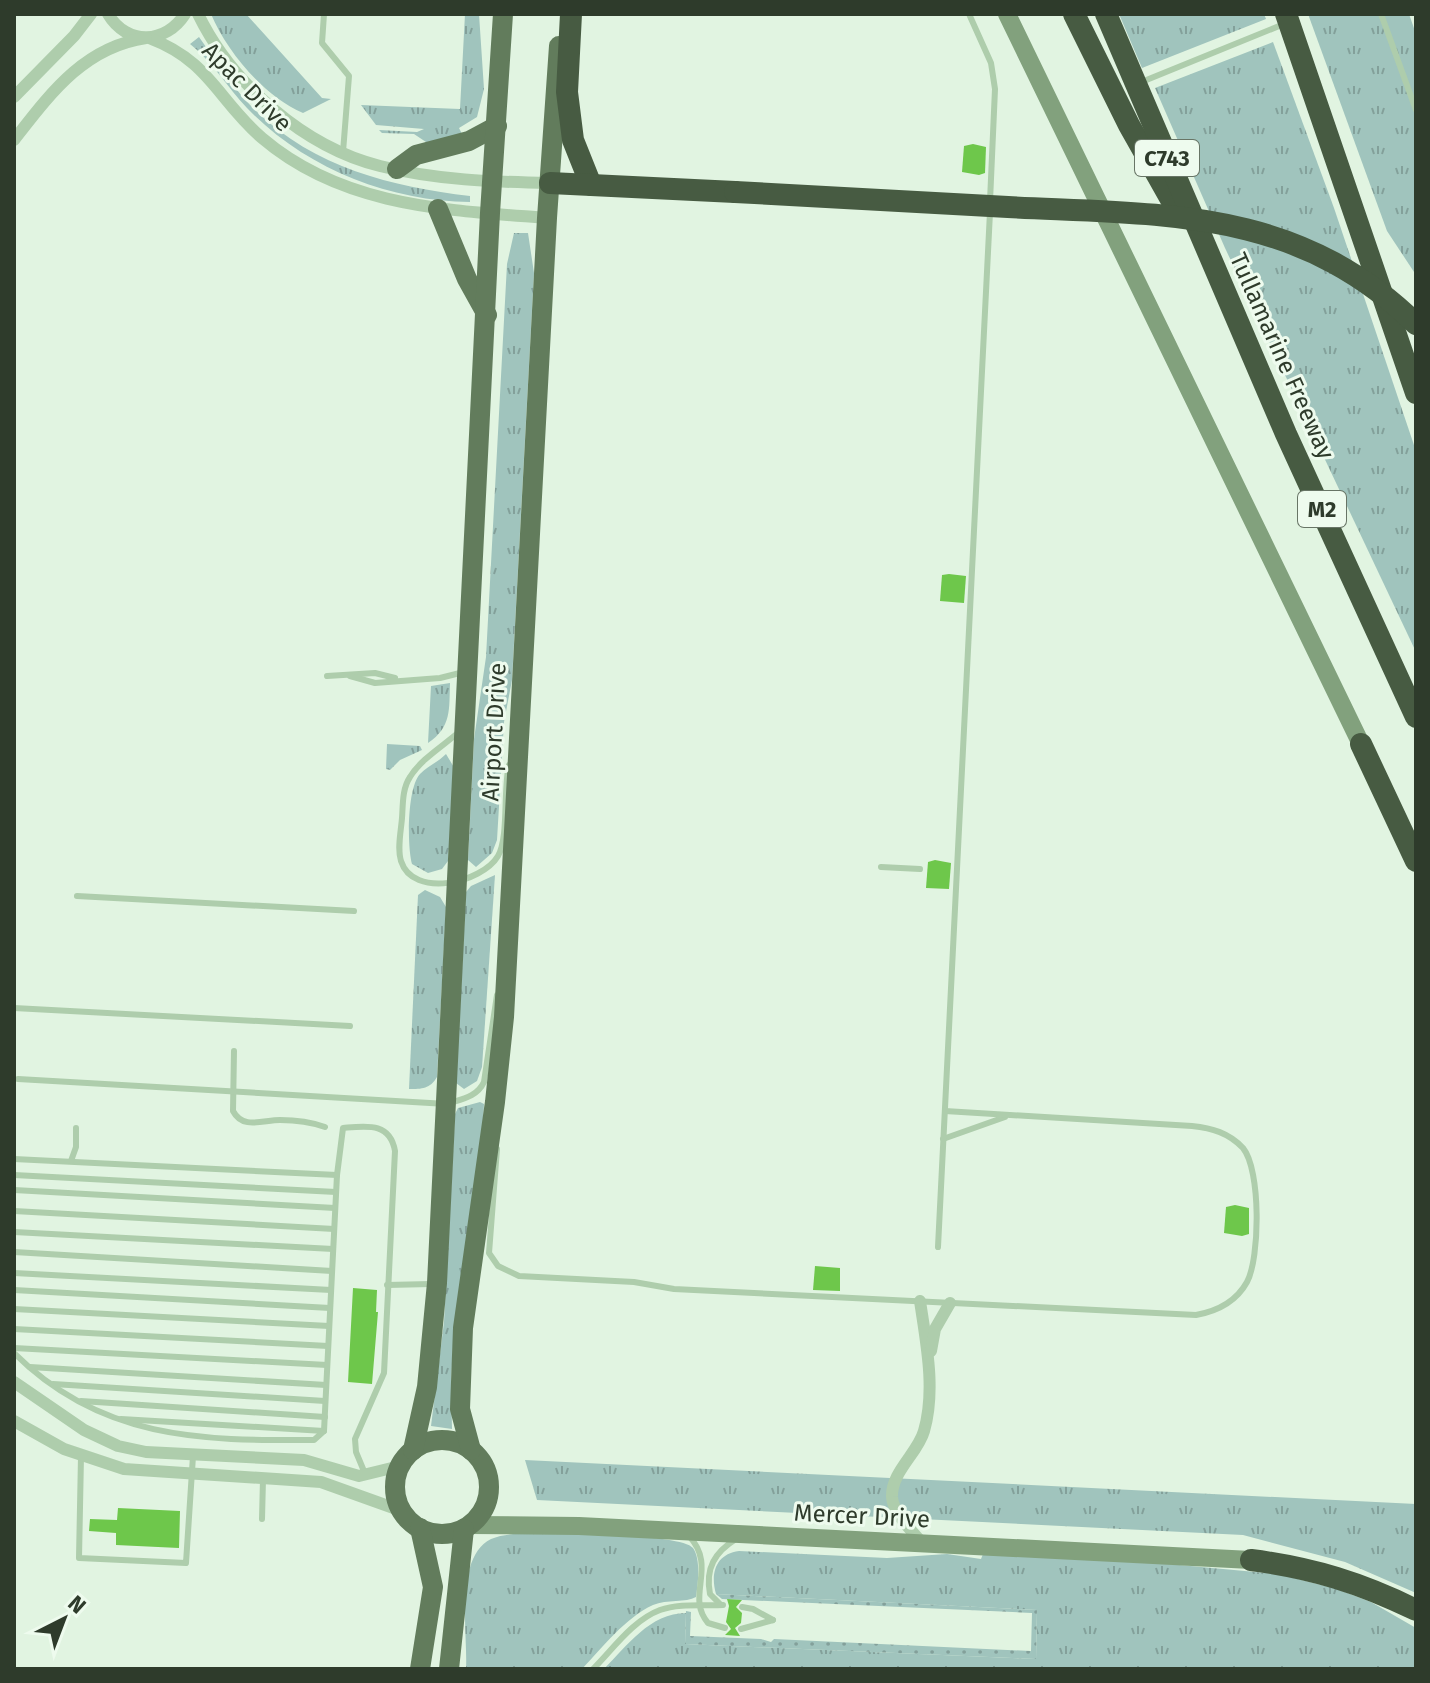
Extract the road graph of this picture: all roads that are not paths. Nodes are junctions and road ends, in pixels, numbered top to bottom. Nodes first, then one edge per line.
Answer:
1 (91, 14) edge
2 (108, 14) edge
3 (185, 14) edge
4 (198, 14) edge
5 (324, 14) edge
6 (503, 14) edge
7 (561, 14) edge
8 (571, 14) edge
9 (969, 14) edge
10 (1007, 14) edge
11 (1074, 14) edge
12 (1106, 14) edge
13 (1381, 14) edge
14 (1288, 18) edge
15 (147, 38) junction
16 (1136, 85) junction
17 (14, 97) edge
18 (1416, 110) edge
19 (497, 126) junction
20 (14, 140) edge
21 (343, 152) junction
22 (397, 169) junction
23 (493, 182) junction
24 (550, 183) junction
25 (591, 185) junction
26 (438, 209) junction
27 (490, 213) junction
28 (547, 218) junction
29 (1229, 302) junction
30 (487, 315) junction
31 (1416, 324) edge
32 (1416, 393) edge
33 (469, 670) junction
34 (327, 676) dead end
35 (521, 715) junction
36 (1416, 717) edge
37 (465, 727) junction
38 (1361, 744) joint
39 (1416, 861) edge
40 (881, 867) dead end
41 (920, 869) dead end
42 (458, 882) junction
43 (77, 896) dead end
44 (354, 911) dead end
45 (509, 949) junction
46 (14, 1008) edge
47 (350, 1026) dead end
48 (234, 1051) dead end
49 (18, 1079) dead end
50 (232, 1092) junction
51 (495, 1102) junction
52 (447, 1104) junction
53 (945, 1111) junction
54 (1008, 1116) junction
55 (325, 1127) dead end
56 (76, 1128) dead end
57 (943, 1139) junction
58 (14, 1159) edge
59 (71, 1161) junction
60 (14, 1175) edge
61 (337, 1175) junction
62 (14, 1190) edge
63 (336, 1192) junction
64 (335, 1208) junction
65 (14, 1211) edge
66 (334, 1229) junction
67 (14, 1232) edge
68 (938, 1247) dead end
69 (333, 1249) junction
70 (14, 1252) edge
71 (332, 1271) junction
72 (14, 1273) edge
73 (437, 1283) junction
74 (387, 1285) junction
75 (14, 1290) edge
76 (331, 1290) junction
77 (920, 1301) junction
78 (950, 1303) junction
79 (330, 1308) junction
80 (14, 1309) edge
81 (329, 1326) junction
82 (14, 1329) edge
83 (328, 1346) junction
84 (14, 1350) edge
85 (327, 1365) junction
86 (28, 1366) junction
87 (927, 1366) junction
88 (14, 1382) edge
89 (50, 1384) junction
90 (326, 1385) junction
91 (76, 1401) junction
92 (325, 1401) junction
93 (325, 1417) junction
94 (113, 1418) junction
95 (14, 1421) edge
96 (324, 1431) junction
97 (471, 1450) junction
98 (81, 1456) junction
99 (193, 1456) junction
100 (407, 1458) junction
101 (192, 1475) junction
102 (366, 1476) junction
103 (263, 1479) junction
104 (402, 1511) junction
105 (262, 1519) dead end
106 (467, 1527) junction
107 (420, 1528) junction
108 (685, 1532) junction
109 (742, 1534) junction
110 (922, 1543) junction
111 (1251, 1560) joint
112 (699, 1606) junction
113 (742, 1607) dead end
114 (1416, 1610) edge
115 (725, 1628) dead end
116 (741, 1629) dead end
117 (420, 1669) edge
118 (449, 1669) edge
119 (593, 1669) edge

1 - 17 street
2 - 15 street, Apac Drive
3 - 15 street
4 - 21 street, Apac Drive
5 - 21 lane
6 - 19 main road, Airport Drive
7 - 24 main road, Airport Drive
8 - 25 highway
9 - 53 lane
10 - 38 street
11 - 29 highway
12 - 16 highway, Tullamarine Freeway / C743
13 - 18 lane
14 - 16 lane
14 - 32 highway
15 - 20 street
15 - 26 street, Apac Drive
16 - 29 highway, Tullamarine Freeway / C743
19 - 22 main road
19 - 23 main road, Airport Drive
21 - 22 street, Apac Drive
22 - 23 street, Apac Drive
23 - 24 street, Apac Drive
23 - 27 main road, Airport Drive
24 - 25 highway
24 - 28 main road, Airport Drive
25 - 31 highway, bridge
26 - 27 street, Apac Drive
26 - 30 main road
27 - 28 street, Apac Drive
27 - 30 main road, Airport Drive
28 - 35 main road, Airport Drive
29 - 36 highway, Tullamarine Freeway / M2
30 - 33 main road, Airport Drive
33 - 34 lane
33 - 37 main road, Airport Drive
35 - 42 lane
35 - 45 main road, Airport Drive
37 - 42 main road, Airport Drive
37 - 42 lane
38 - 39 highway
40 - 41 lane
42 - 52 main road, Airport Drive
43 - 44 lane
45 - 51 main road, Airport Drive
45 - 52 lane
46 - 47 lane
48 - 50 lane
49 - 50 lane
50 - 52 lane
50 - 55 lane
51 - 77 lane
51 - 97 main road, Airport Drive
52 - 73 main road, Airport Drive
53 - 54 lane
53 - 57 lane
54 - 57 lane
54 - 78 lane
56 - 59 lane
57 - 68 lane
58 - 59 lane
59 - 61 lane
60 - 63 lane
61 - 63 lane
61 - 74 lane
62 - 64 lane
63 - 64 lane
64 - 66 lane
65 - 66 lane
66 - 69 lane
67 - 69 lane
69 - 71 lane
70 - 71 lane
71 - 76 lane
72 - 76 lane
73 - 74 lane
73 - 100 main road, Airport Drive
74 - 102 lane
75 - 79 lane
76 - 79 lane
77 - 78 lane
77 - 87 street
78 - 87 street
79 - 81 lane
80 - 81 lane
81 - 83 lane
82 - 83 lane
83 - 85 lane
84 - 85 lane
84 - 86 lane
85 - 90 lane
86 - 89 lane
86 - 90 lane
87 - 110 street
88 - 99 street
89 - 91 lane
89 - 92 lane
90 - 92 lane
91 - 93 lane
91 - 94 lane
92 - 93 lane
93 - 96 lane
94 - 96 lane
94 - 96 lane
95 - 98 street
97 - 100 main road
97 - 106 main road
98 - 101 street
98 - 101 lane
99 - 101 lane
99 - 102 street
100 - 102 street
100 - 104 main road
101 - 103 street
103 - 104 street
103 - 105 lane
104 - 107 main road
106 - 107 main road
106 - 108 street, Mercer Drive
106 - 118 main road
107 - 117 main road
108 - 109 street, Mercer Drive
108 - 112 lane
109 - 110 street, Mercer Drive
109 - 112 lane
110 - 111 street, Mercer Drive
111 - 114 highway
112 - 115 lane
112 - 119 lane
113 - 116 lane

